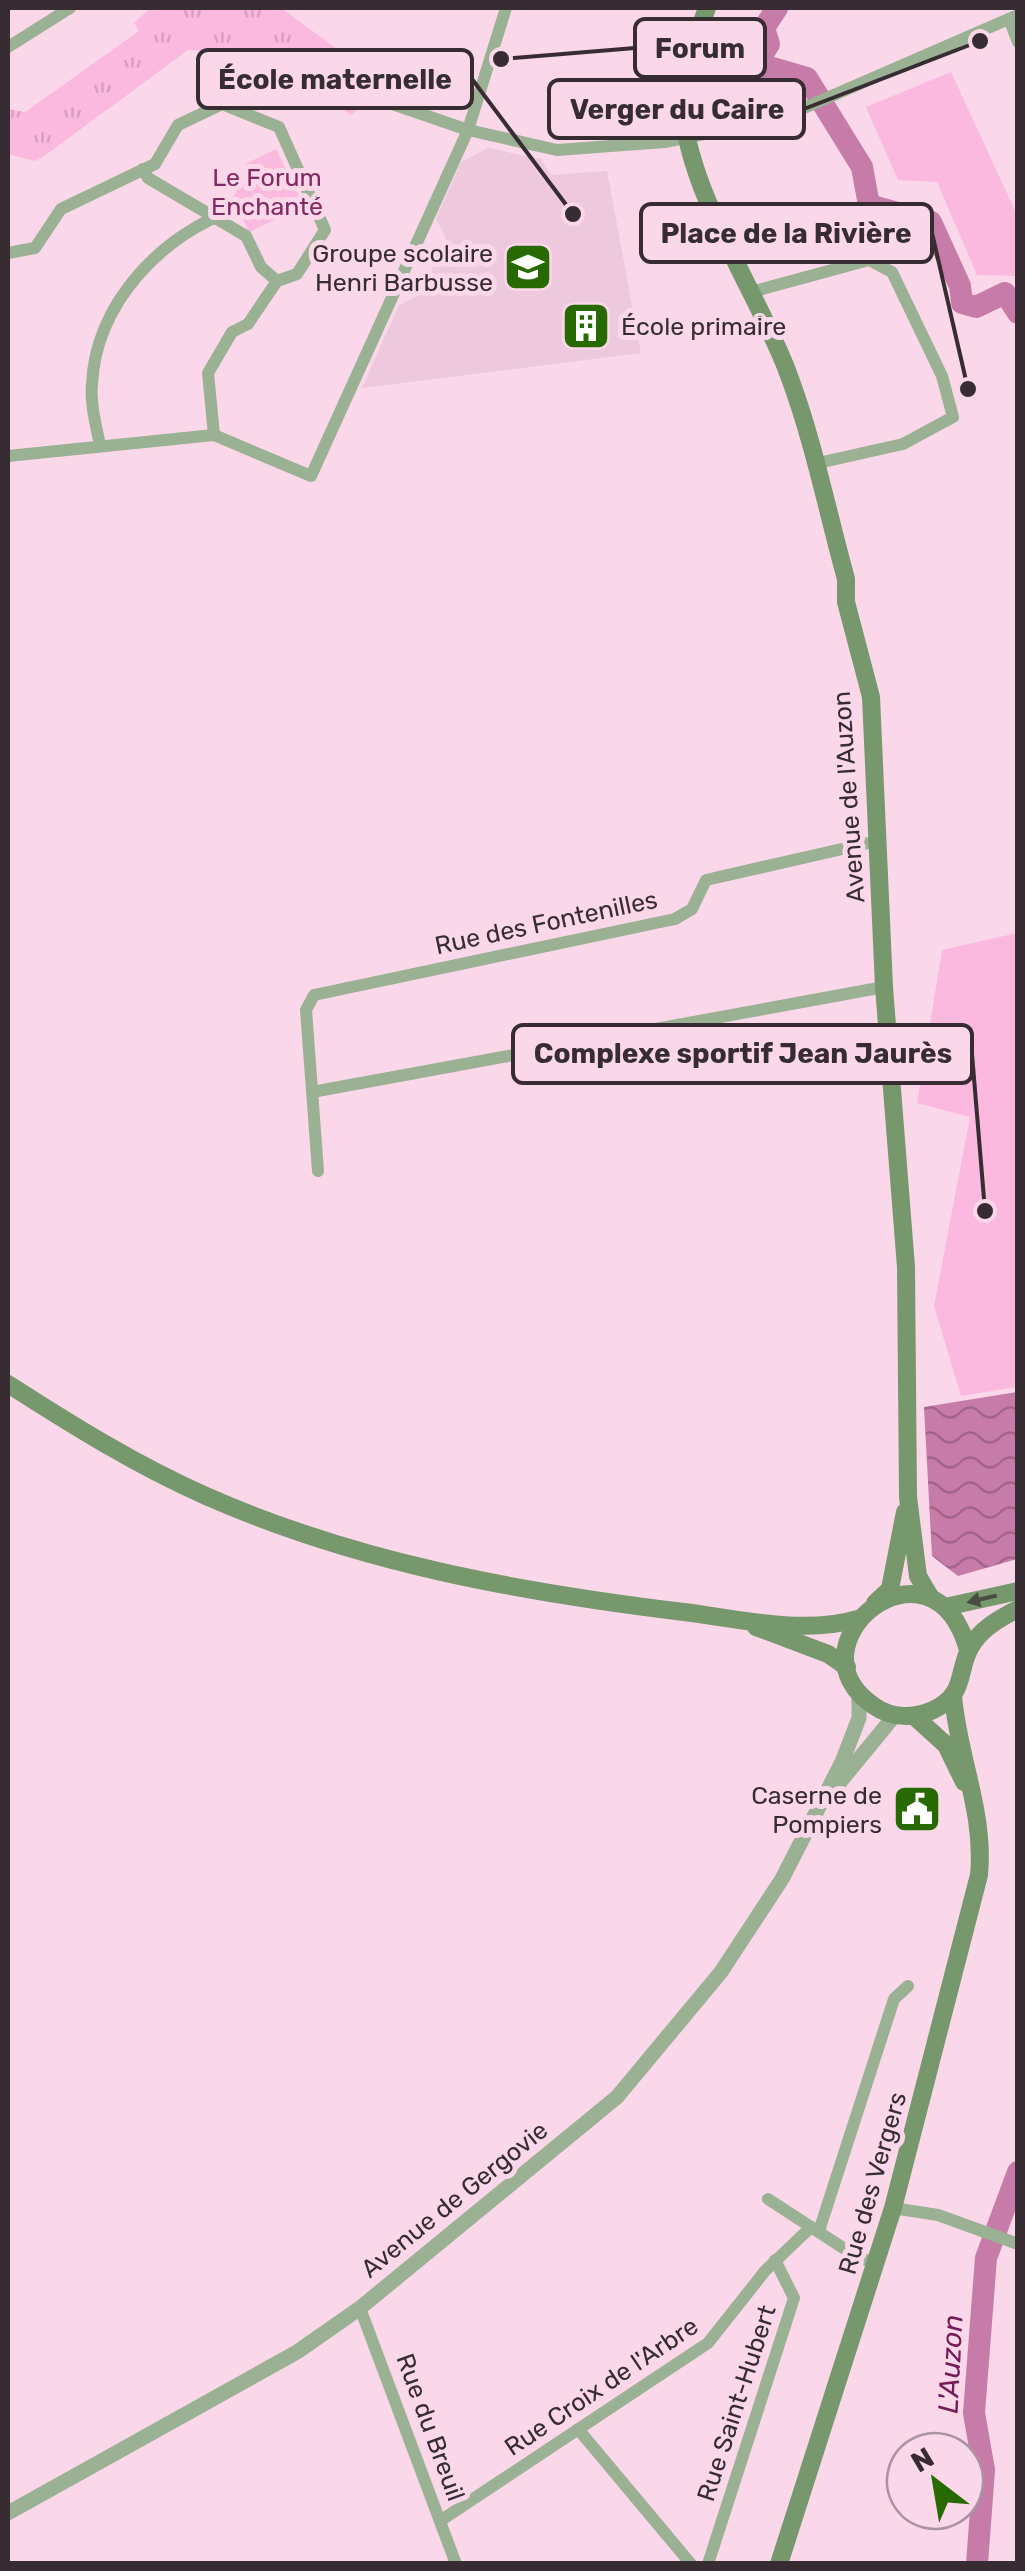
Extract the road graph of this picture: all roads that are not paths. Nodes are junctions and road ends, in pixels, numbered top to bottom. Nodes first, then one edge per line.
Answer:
1 (70, 8) edge
2 (506, 8) edge
3 (707, 8) edge
4 (1013, 17) edge
5 (1018, 42) edge
6 (8, 47) edge
7 (372, 98) dead end
8 (468, 130) junction
9 (688, 138) junction
10 (143, 169) junction
11 (236, 208) dead end
12 (210, 218) junction
13 (8, 253) edge
14 (276, 281) junction
15 (751, 292) junction
16 (214, 435) junction
17 (100, 445) junction
18 (8, 456) edge
19 (814, 464) junction
20 (877, 841) junction
21 (884, 987) junction
22 (312, 1092) junction
23 (318, 1171) dead end
24 (8, 1384) edge
25 (908, 1497) junction
26 (1018, 1591) edge
27 (875, 1602) junction
28 (938, 1603) junction
29 (1018, 1609) edge
30 (717, 1616) junction
31 (857, 1619) junction
32 (968, 1650) junction
33 (846, 1668) junction
34 (859, 1694) junction
35 (953, 1696) junction
36 (905, 1716) junction
37 (823, 1805) junction
38 (978, 1809) junction
39 (908, 1986) dead end
40 (768, 2200) dead end
41 (894, 2208) junction
42 (815, 2229) junction
43 (1018, 2244) edge
44 (775, 2260) junction
45 (876, 2264) junction
46 (360, 2308) junction
47 (578, 2429) junction
48 (8, 2513) edge
49 (440, 2521) junction
50 (456, 2564) edge
51 (692, 2564) edge
52 (708, 2564) edge
53 (778, 2564) edge

1 - 6 street
2 - 8 street
3 - 9 main road, Avenue de l'Auzon
4 - 5 street
4 - 9 street
7 - 8 street
8 - 9 street
8 - 16 street
9 - 15 main road, Avenue de l'Auzon
10 - 12 street
10 - 13 street
10 - 14 street
11 - 12 street
12 - 14 street
12 - 17 street
14 - 16 street
15 - 19 main road, Avenue de l'Auzon
15 - 19 street
16 - 17 street
17 - 18 street
19 - 20 main road, Avenue de l'Auzon
20 - 21 main road, Avenue de l'Auzon
20 - 22 street, Rue des Fontenilles
21 - 22 street
21 - 25 main road, Avenue de l'Auzon
22 - 23 street
24 - 30 main road
25 - 27 main road
25 - 28 main road
26 -> 28 main road
27 - 28 main road
27 - 31 main road
28 - 32 main road
29 - 32 main road
30 - 31 main road
30 - 33 main road
31 - 33 main road
32 - 35 main road
33 - 34 main road
34 - 36 main road
34 - 37 street, Avenue de Gergovie
35 - 36 main road
35 - 38 main road
36 - 37 street, Avenue de Gergovie
36 - 38 main road
37 - 46 street, Avenue de Gergovie
38 - 41 main road, Rue des Vergers
39 - 42 street
40 - 42 street
41 - 43 street
41 - 45 main road, Rue des Vergers
42 - 44 street, Rue Croix de l'Arbre
42 - 45 street
44 - 47 street, Rue Croix de l'Arbre
44 - 52 street, Rue Saint-Hubert
45 - 53 main road, Rue des Vergers
46 - 48 street, Avenue de Gergovie
46 - 49 street, Rue du Breuil
47 - 49 street, Rue Croix de l'Arbre
47 - 51 street
49 - 50 street, Rue du Breuil

